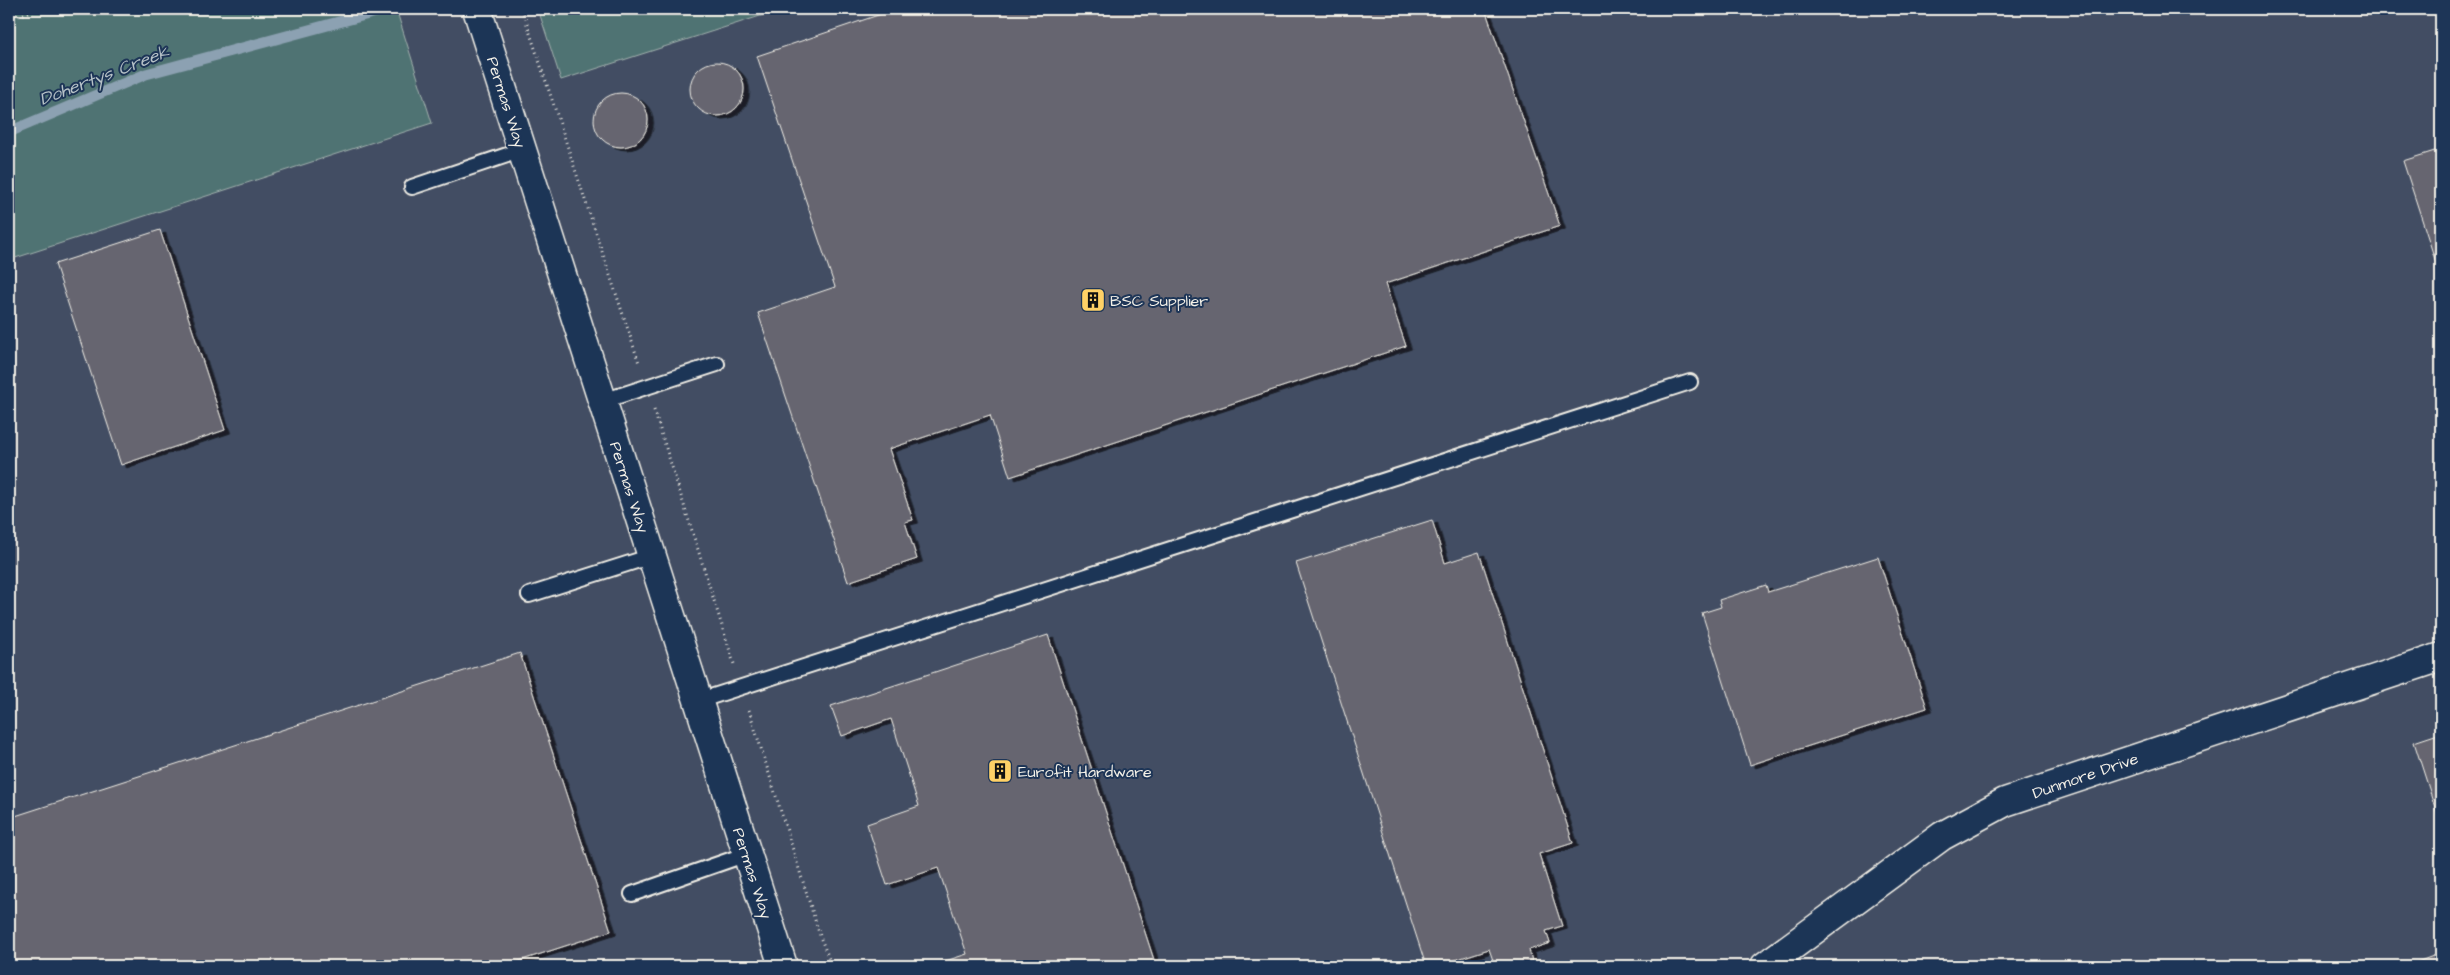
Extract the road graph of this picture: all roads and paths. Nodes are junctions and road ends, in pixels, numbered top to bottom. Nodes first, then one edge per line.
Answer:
1 (39, 9) edge
2 (477, 9) edge
3 (522, 9) edge
4 (9, 19) edge
5 (522, 150) junction
6 (412, 187) dead end
7 (717, 364) dead end
8 (1690, 382) dead end
9 (647, 387) junction
10 (603, 401) junction
11 (652, 556) junction
12 (529, 595) dead end
13 (2441, 657) edge
14 (742, 687) junction
15 (698, 701) junction
16 (747, 854) junction
17 (632, 894) dead end
18 (783, 966) edge
19 (832, 966) edge
20 (1764, 966) edge

1 - 4 path
2 - 5 street, Permas Way
3 - 9 path
5 - 6 lane
5 - 10 street, Permas Way
7 - 9 lane
8 - 14 lane
9 - 10 lane
9 - 14 path
10 - 11 street, Permas Way
11 - 12 lane
11 - 15 street, Permas Way
13 - 20 street, Dunmore Drive
14 - 15 lane
14 - 19 path
15 - 16 street, Permas Way
16 - 17 lane
16 - 18 street, Permas Way

